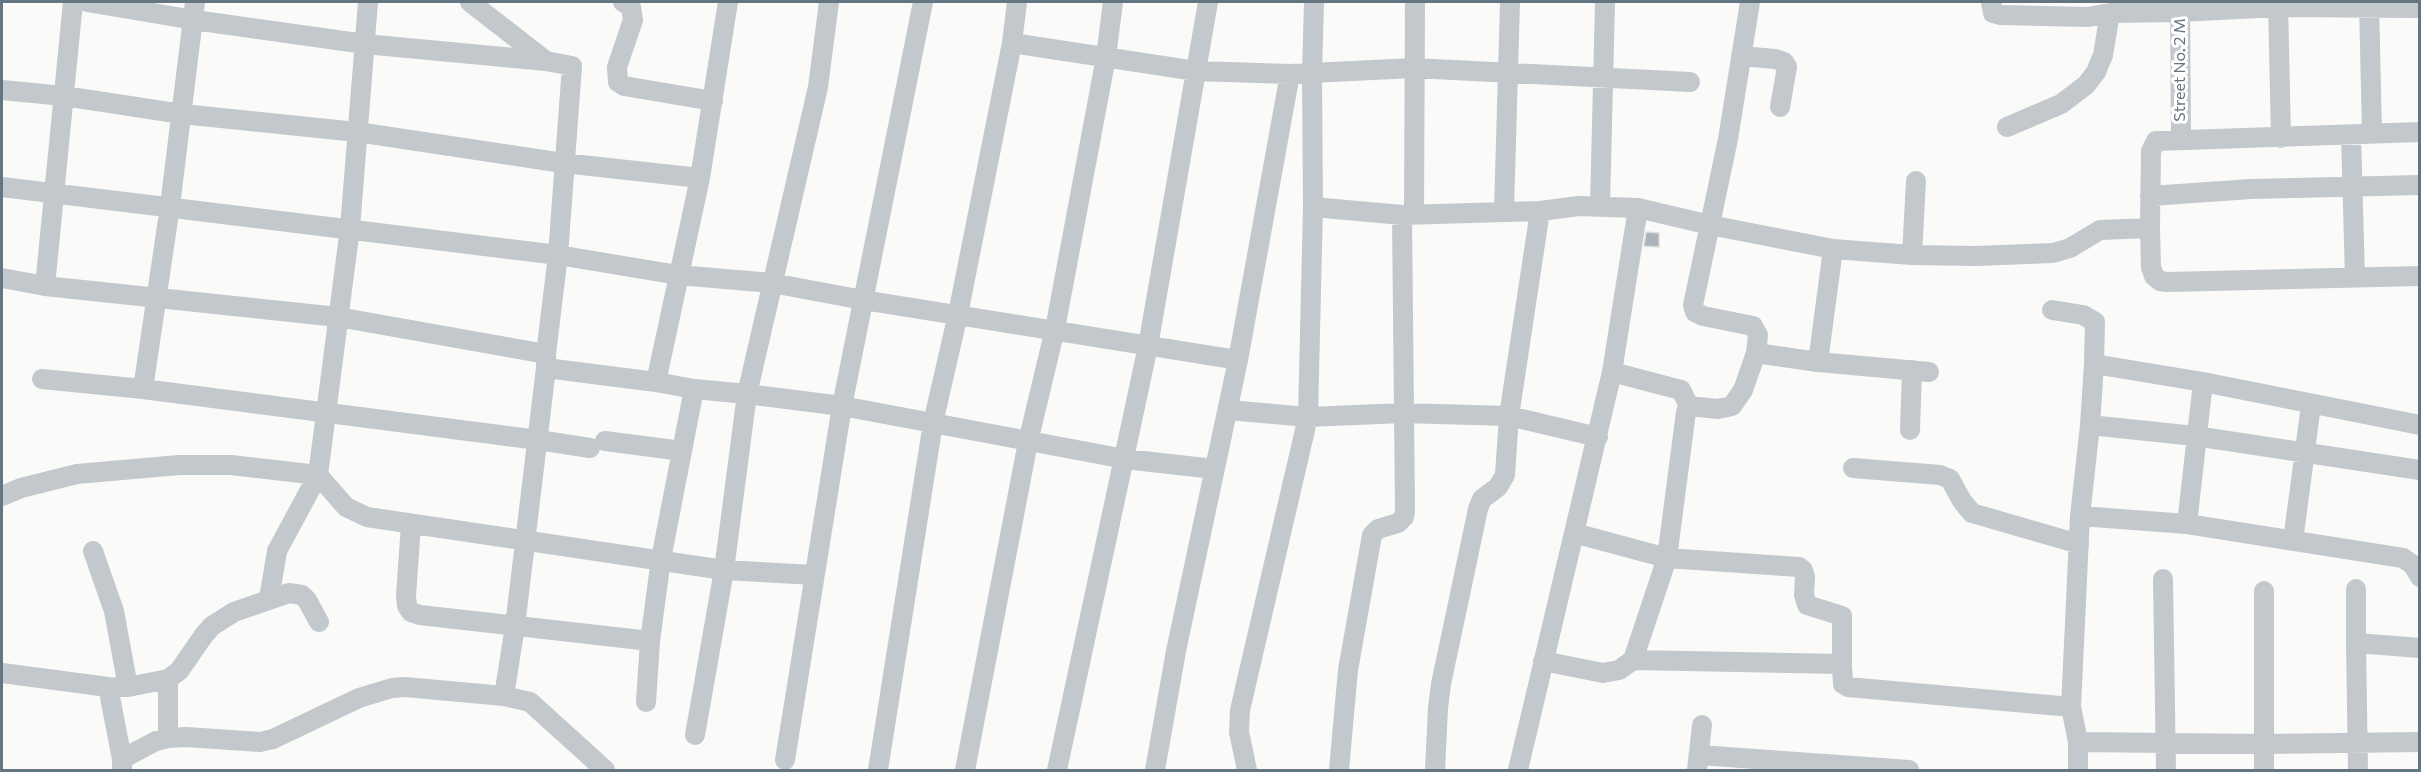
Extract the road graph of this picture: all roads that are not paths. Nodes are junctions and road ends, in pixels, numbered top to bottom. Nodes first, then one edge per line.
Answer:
1 (73, 2) edge
2 (87, 2) edge
3 (368, 2) edge
4 (470, 2) edge
5 (623, 2) edge
6 (728, 2) edge
7 (829, 2) edge
8 (923, 2) edge
9 (1017, 2) edge
10 (1113, 2) edge
11 (1209, 2) edge
12 (1314, 2) edge
13 (1415, 2) edge
14 (1510, 2) edge
15 (1605, 2) edge
16 (1750, 2) edge
17 (1990, 2) edge
18 (2278, 4) edge
19 (2369, 5) edge
20 (2180, 7) edge
21 (2420, 8) edge
22 (2088, 9) edge
23 (194, 11) edge
24 (2110, 13) junction
25 (1012, 43) junction
26 (365, 44) junction
27 (1740, 56) junction
28 (1106, 57) junction
29 (546, 61) junction
30 (1414, 68) junction
31 (1196, 71) junction
32 (1312, 73) junction
33 (1290, 74) junction
34 (1509, 74) junction
35 (1605, 78) junction
36 (1690, 82) dead end
37 (2, 90) edge
38 (63, 96) junction
39 (713, 101) junction
40 (1780, 107) dead end
41 (182, 114) junction
42 (2007, 127) dead end
43 (357, 132) junction
44 (2420, 132) edge
45 (2372, 134) junction
46 (2351, 135) junction
47 (2281, 138) junction
48 (2181, 139) junction
49 (563, 162) junction
50 (700, 178) junction
51 (1917, 181) dead end
52 (2420, 185) edge
53 (2353, 186) junction
54 (2, 187) edge
55 (54, 193) junction
56 (2150, 196) junction
57 (170, 206) junction
58 (1600, 206) junction
59 (1313, 207) junction
60 (1638, 208) junction
61 (1504, 210) junction
62 (1540, 211) junction
63 (1408, 215) junction
64 (1710, 225) junction
65 (350, 228) junction
66 (2150, 228) junction
67 (1833, 249) junction
68 (558, 255) junction
69 (1912, 255) junction
70 (678, 275) junction
71 (2420, 276) edge
72 (2, 278) edge
73 (2355, 278) junction
74 (772, 284) junction
75 (45, 286) junction
76 (157, 298) junction
77 (863, 300) junction
78 (2052, 310) dead end
79 (958, 314) junction
80 (339, 317) junction
81 (1055, 329) junction
82 (1148, 346) junction
83 (1756, 353) junction
84 (1238, 360) junction
85 (546, 361) junction
86 (1818, 362) junction
87 (2094, 364) junction
88 (1612, 372) junction
89 (42, 379) dead end
90 (656, 382) junction
91 (2203, 382) junction
92 (144, 389) junction
93 (694, 389) junction
94 (747, 394) junction
95 (2311, 405) junction
96 (842, 406) junction
97 (1689, 406) junction
98 (1228, 410) junction
99 (325, 413) junction
100 (1403, 413) junction
101 (1509, 416) junction
102 (1308, 417) junction
103 (933, 423) junction
104 (2090, 425) junction
105 (2420, 425) edge
106 (1910, 430) dead end
107 (2195, 436) junction
108 (1598, 437) junction
109 (538, 440) junction
110 (1028, 442) junction
111 (682, 451) junction
112 (2305, 451) junction
113 (1125, 459) junction
114 (1853, 468) dead end
115 (1214, 469) junction
116 (2420, 470) edge
117 (318, 475) junction
118 (2, 496) edge
119 (2080, 516) junction
120 (411, 524) junction
121 (2187, 524) junction
122 (1574, 533) junction
123 (524, 540) junction
124 (2294, 541) junction
125 (2079, 544) junction
126 (93, 551) dead end
127 (1667, 558) junction
128 (661, 560) junction
129 (724, 570) junction
130 (814, 575) junction
131 (2420, 577) edge
132 (2163, 579) dead end
133 (2356, 589) dead end
134 (2265, 591) dead end
135 (269, 599) junction
136 (319, 622) dead end
137 (515, 626) junction
138 (650, 641) junction
139 (2356, 643) junction
140 (2420, 648) edge
141 (1633, 660) junction
142 (1543, 661) junction
143 (1842, 664) junction
144 (2, 673) edge
145 (168, 679) junction
146 (108, 687) junction
147 (128, 687) junction
148 (504, 696) junction
149 (646, 702) dead end
150 (2071, 707) junction
151 (1702, 725) dead end
152 (695, 735) dead end
153 (168, 738) junction
154 (2078, 742) junction
155 (2358, 742) junction
156 (2420, 742) edge
157 (2165, 744) junction
158 (2264, 744) junction
159 (785, 760) dead end
160 (1698, 763) edge
161 (122, 765) edge
162 (605, 771) edge
163 (878, 771) edge
164 (964, 771) edge
165 (1057, 771) edge
166 (1155, 771) edge
167 (1247, 771) edge
168 (1339, 771) edge
169 (1435, 771) edge
170 (1518, 771) edge
171 (1909, 771) edge
172 (2078, 771) edge
173 (2166, 771) edge
174 (2264, 771) edge
175 (2358, 771) edge

1 - 38 street
2 - 23 street
3 - 26 street
4 - 29 street
5 - 39 street
6 - 39 street
7 - 74 street
8 - 77 street
9 - 25 street
10 - 28 street
11 - 31 street
12 - 32 street
13 - 30 street
14 - 34 street
15 - 35 street
16 - 27 street
17 - 22 street
18 - 19 street
18 - 20 street
18 - 47 street
19 - 21 street
19 - 45 street
20 - 24 street
20 - 48 street, Street No. 2 M
22 - 24 street
23 - 26 street
23 - 41 street
24 - 42 street
25 - 28 street
25 - 79 street
26 - 29 street
26 - 43 street
27 - 40 street
27 - 64 street
28 - 31 street
28 - 81 street
29 - 49 street
30 - 32 street
30 - 34 street
30 - 63 street
31 - 33 street
31 - 82 street
32 - 33 street
32 - 59 street
33 - 84 street
34 - 35 street
34 - 61 street
35 - 36 street
35 - 58 street
37 - 38 street
38 - 41 street
38 - 55 street
39 - 50 street
41 - 43 street
41 - 57 street
43 - 49 street
43 - 65 street
44 - 45 street
45 - 46 street
46 - 47 street
46 - 53 street
47 - 48 street
48 - 56 street
49 - 50 street
49 - 68 street
50 - 70 street
51 - 69 street
52 - 53 street
53 - 56 street
53 - 73 street
54 - 55 street
55 - 57 street
55 - 75 street
56 - 66 street
57 - 65 street
57 - 76 street
58 - 60 street
58 - 62 street
59 - 63 street
59 - 102 street
60 - 64 street
60 - 88 street
61 - 62 street
61 - 63 street
62 - 101 street
63 - 100 street
64 - 67 street
64 - 83 street
65 - 68 street
65 - 80 street
66 - 69 street
66 - 73 street
67 - 69 street
67 - 86 street
68 - 70 street
68 - 85 street
70 - 74 street
70 - 90 street
71 - 73 street
72 - 75 street
74 - 77 street
74 - 94 street
75 - 76 street
76 - 80 street
76 - 92 street
77 - 79 street
77 - 96 street
78 - 87 street
79 - 81 street
79 - 103 street
80 - 85 street
80 - 99 street
81 - 82 street
81 - 110 street
82 - 84 street
82 - 113 street
83 - 86 street
83 - 97 street
84 - 98 street
85 - 90 street
85 - 109 street
86 - 106 street
87 - 91 street
87 - 104 street
88 - 97 street
88 - 108 street
89 - 92 street
90 - 93 street
91 - 95 street
91 - 107 street
92 - 99 street
93 - 94 street
93 - 111 street
94 - 96 street
94 - 129 street
95 - 105 street
95 - 112 street
96 - 103 street
96 - 130 street
97 - 127 street
98 - 102 street
98 - 115 street
99 - 109 street
99 - 117 street
100 - 101 street
100 - 102 street
100 - 168 street
101 - 108 street
101 - 169 street
102 - 167 street
103 - 110 street
103 - 163 street
104 - 107 street
104 - 119 street
107 - 112 street
107 - 121 street
108 - 122 street
109 - 111 street
109 - 123 street
110 - 113 street
110 - 164 street
111 - 128 street
112 - 116 street
112 - 124 street
113 - 115 street
113 - 165 street
114 - 125 street
115 - 166 street
117 - 118 street
117 - 120 street
117 - 135 street
119 - 121 street
119 - 125 street
120 - 123 street
120 - 137 street
121 - 124 street
122 - 127 street
122 - 142 street
123 - 128 street
123 - 137 street
124 - 131 street
125 - 150 street
126 - 147 street
127 - 141 street
127 - 143 street
128 - 129 street
128 - 138 street
129 - 130 street
129 - 152 street
130 - 159 street
132 - 157 street
133 - 139 street
134 - 158 street
135 - 136 street
135 - 145 street
137 - 138 street
137 - 148 street
138 - 149 street
139 - 140 street
139 - 155 street
141 - 142 street
141 - 143 street
142 - 170 street
143 - 150 street
144 - 146 street
145 - 147 street
145 - 153 street
146 - 147 street
146 - 161 street
148 - 153 street
148 - 162 street
150 - 154 street
151 - 160 street
153 - 161 street
154 - 157 street
154 - 172 street
155 - 156 street
155 - 158 street
155 - 175 street
157 - 158 street
157 - 173 street
158 - 174 street
160 - 171 street

